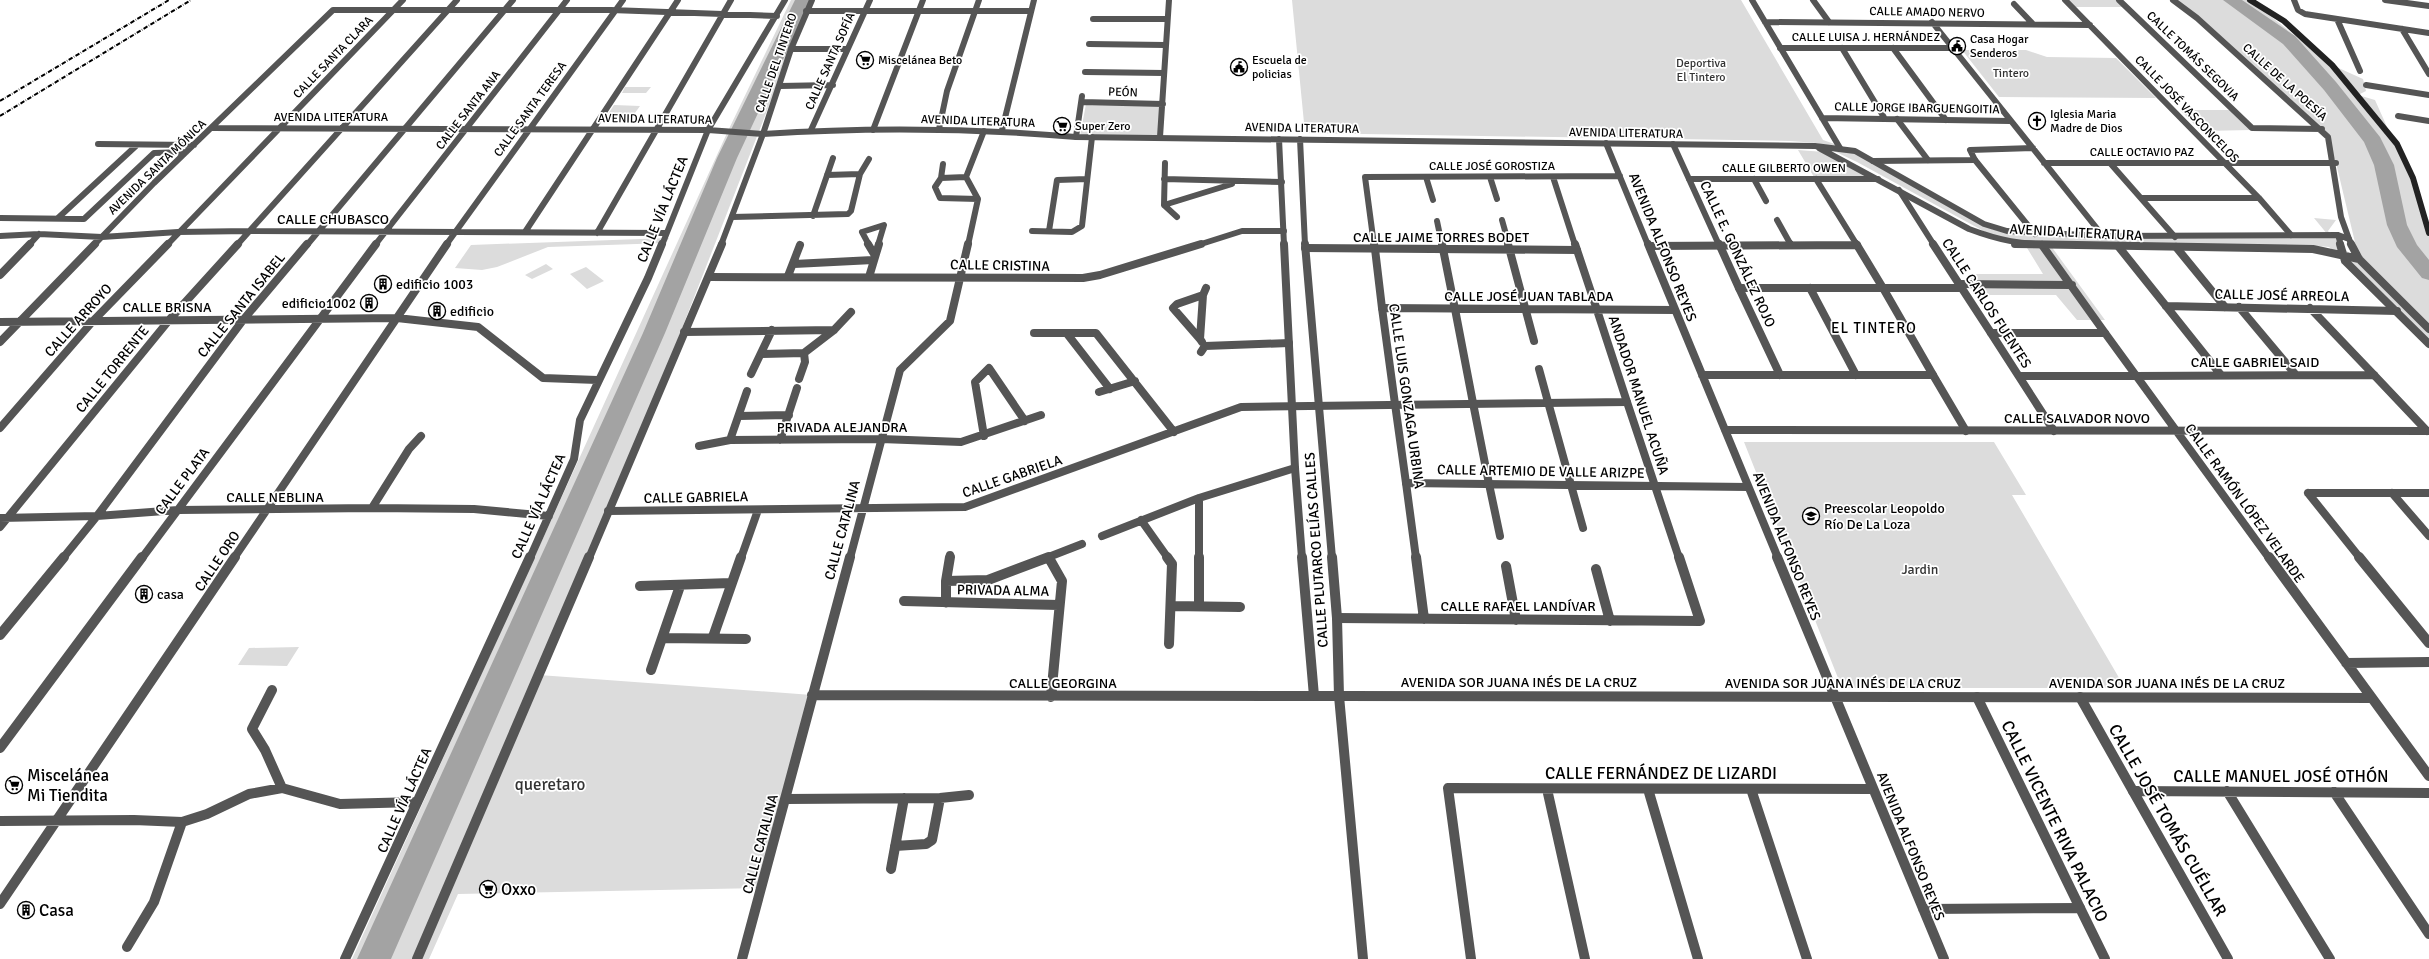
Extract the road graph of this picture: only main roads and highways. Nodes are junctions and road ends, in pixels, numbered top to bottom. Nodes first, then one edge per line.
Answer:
1 (2250, 0) edge
2 (2429, 234) edge

1 - 2 main road

